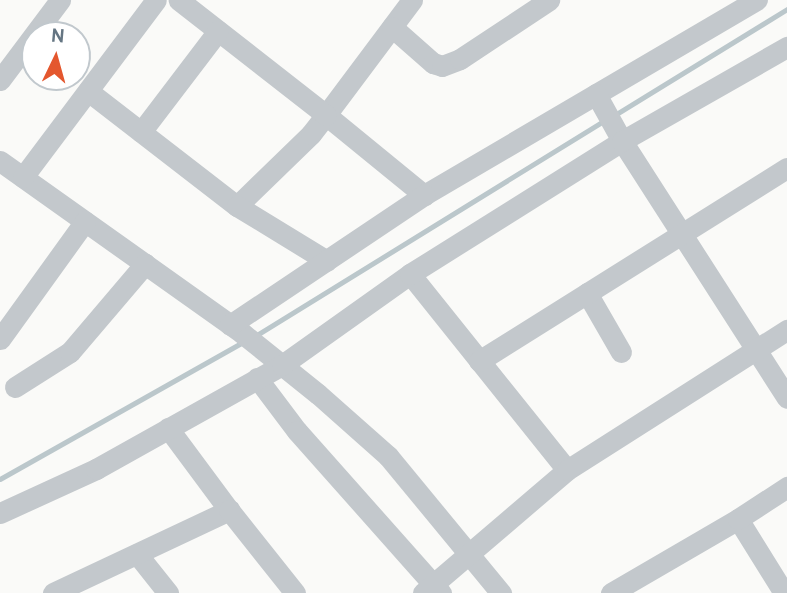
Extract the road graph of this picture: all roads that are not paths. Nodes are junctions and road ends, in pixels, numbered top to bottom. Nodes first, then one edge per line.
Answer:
1 (60, 0) edge
2 (156, 0) edge
3 (178, 0) edge
4 (412, 0) edge
5 (549, 0) edge
6 (757, 0) edge
7 (392, 27) junction
8 (218, 31) junction
9 (787, 47) edge
10 (0, 80) edge
11 (91, 87) edge
12 (88, 91) joint
13 (599, 99) junction
14 (326, 115) junction
15 (141, 132) junction
16 (619, 137) junction
17 (0, 161) edge
18 (787, 168) edge
19 (23, 177) junction
20 (424, 195) junction
21 (237, 206) junction
22 (85, 220) junction
23 (681, 234) junction
24 (327, 261) junction
25 (145, 264) junction
26 (410, 274) junction
27 (587, 293) junction
28 (236, 329) junction
29 (787, 330) edge
30 (0, 339) edge
31 (754, 349) junction
32 (621, 352) dead end
33 (479, 360) junction
34 (281, 364) junction
35 (257, 378) junction
36 (15, 387) dead end
37 (787, 398) edge
38 (168, 428) junction
39 (567, 470) junction
40 (787, 487) edge
41 (229, 510) junction
42 (0, 513) edge
43 (738, 519) junction
44 (468, 553) junction
45 (137, 554) junction
46 (432, 590) edge
47 (53, 593) edge
48 (169, 593) edge
49 (295, 593) edge
50 (501, 593) edge
51 (611, 593) edge
52 (784, 593) edge

1 - 10 street
2 - 11 street
3 - 8 street
4 - 7 street
5 - 7 street
6 - 13 street
7 - 14 street
8 - 14 street
8 - 15 street
9 - 16 street
12 - 15 street
12 - 19 street
13 - 16 street
13 - 20 street
14 - 20 street
14 - 21 street
15 - 21 street
16 - 23 street
16 - 26 street
17 - 19 street
18 - 23 street
19 - 22 street
20 - 24 street
21 - 24 street
22 - 25 street
22 - 30 street
23 - 27 street
23 - 31 street
24 - 28 street
25 - 28 street
25 - 36 street
26 - 33 street
26 - 34 street
27 - 32 street
27 - 33 street
28 - 34 street
29 - 31 street
31 - 37 street
31 - 39 street
33 - 39 street
34 - 35 street
34 - 44 street
35 - 38 street
35 - 46 street
38 - 41 street
38 - 42 street
39 - 44 street
40 - 43 street
41 - 45 street
41 - 49 street
43 - 51 street
43 - 52 street
44 - 46 street
44 - 50 street
45 - 47 street
45 - 48 street

